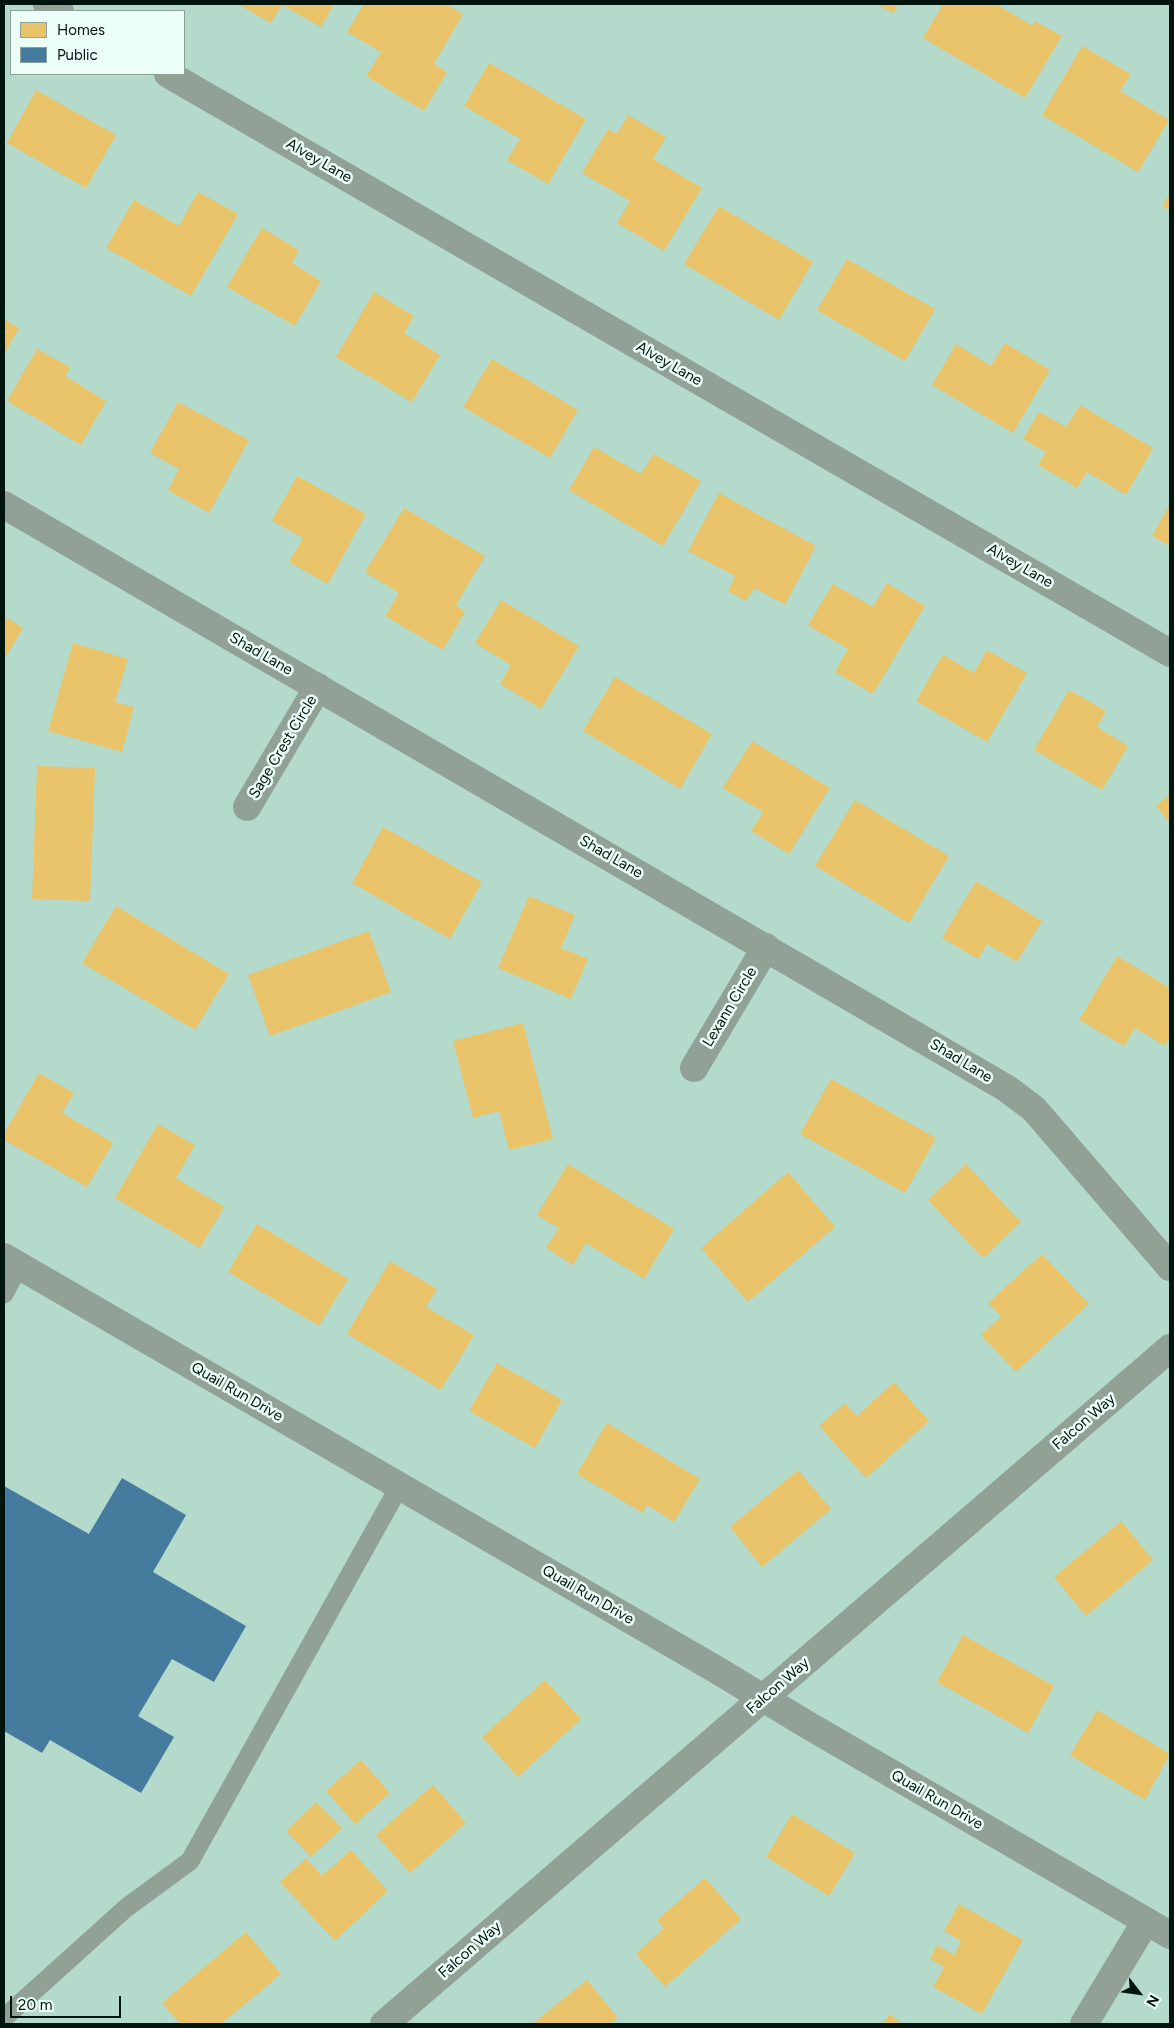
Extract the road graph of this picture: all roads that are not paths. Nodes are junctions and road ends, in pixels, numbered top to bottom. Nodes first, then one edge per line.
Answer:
1 (170, 75) edge
2 (4, 506) edge
3 (1170, 653) edge
4 (318, 687) junction
5 (248, 806) dead end
6 (766, 947) junction
7 (694, 1068) dead end
8 (12, 1261) edge
9 (1170, 1267) edge
10 (4, 1294) edge
11 (1170, 1348) edge
12 (399, 1487) junction
13 (764, 1698) junction
14 (1146, 1921) junction
15 (1170, 1935) edge
16 (4, 2018) edge
17 (384, 2024) edge
18 (1084, 2024) edge

1 - 3 street, Alvey Lane
2 - 4 street, Shad Lane
4 - 5 street, Sage Crest Circle
4 - 6 street, Shad Lane
6 - 7 street, Lexann Circle
6 - 9 street, Shad Lane
8 - 10 lane
8 - 12 street, Quail Run Drive
11 - 13 street, Falcon Way
12 - 13 street, Quail Run Drive
12 - 16 lane
13 - 14 street, Quail Run Drive
13 - 17 street, Falcon Way
14 - 15 street, Quail Run Drive
14 - 18 street

